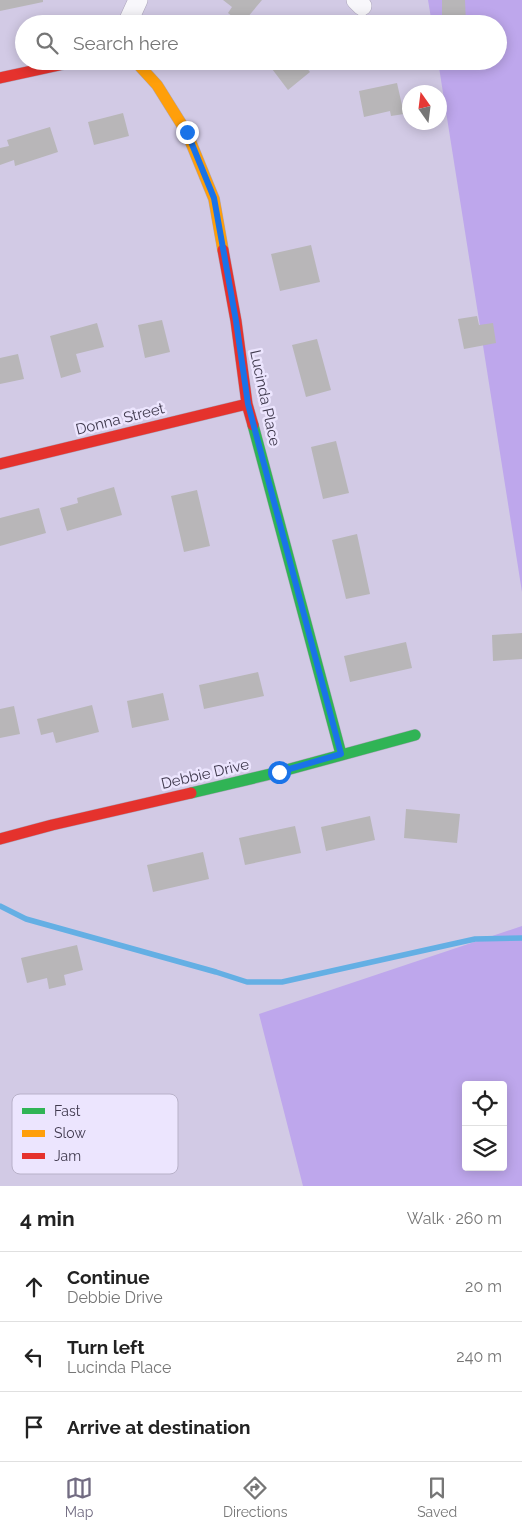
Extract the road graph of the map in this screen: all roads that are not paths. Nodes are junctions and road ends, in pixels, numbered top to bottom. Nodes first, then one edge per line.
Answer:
1 (138, 0) edge
2 (132, 15) edge
3 (37, 70) edge
4 (143, 70) edge
5 (0, 78) edge
6 (248, 404) junction
7 (0, 464) edge
8 (415, 735) dead end
9 (341, 754) junction
10 (0, 839) edge

1 - 2 street
3 - 5 street
4 - 6 street, Lucinda Place
6 - 7 street, Donna Street
6 - 9 street, Lucinda Place
8 - 9 street, Debbie Drive
9 - 10 street, Debbie Drive

